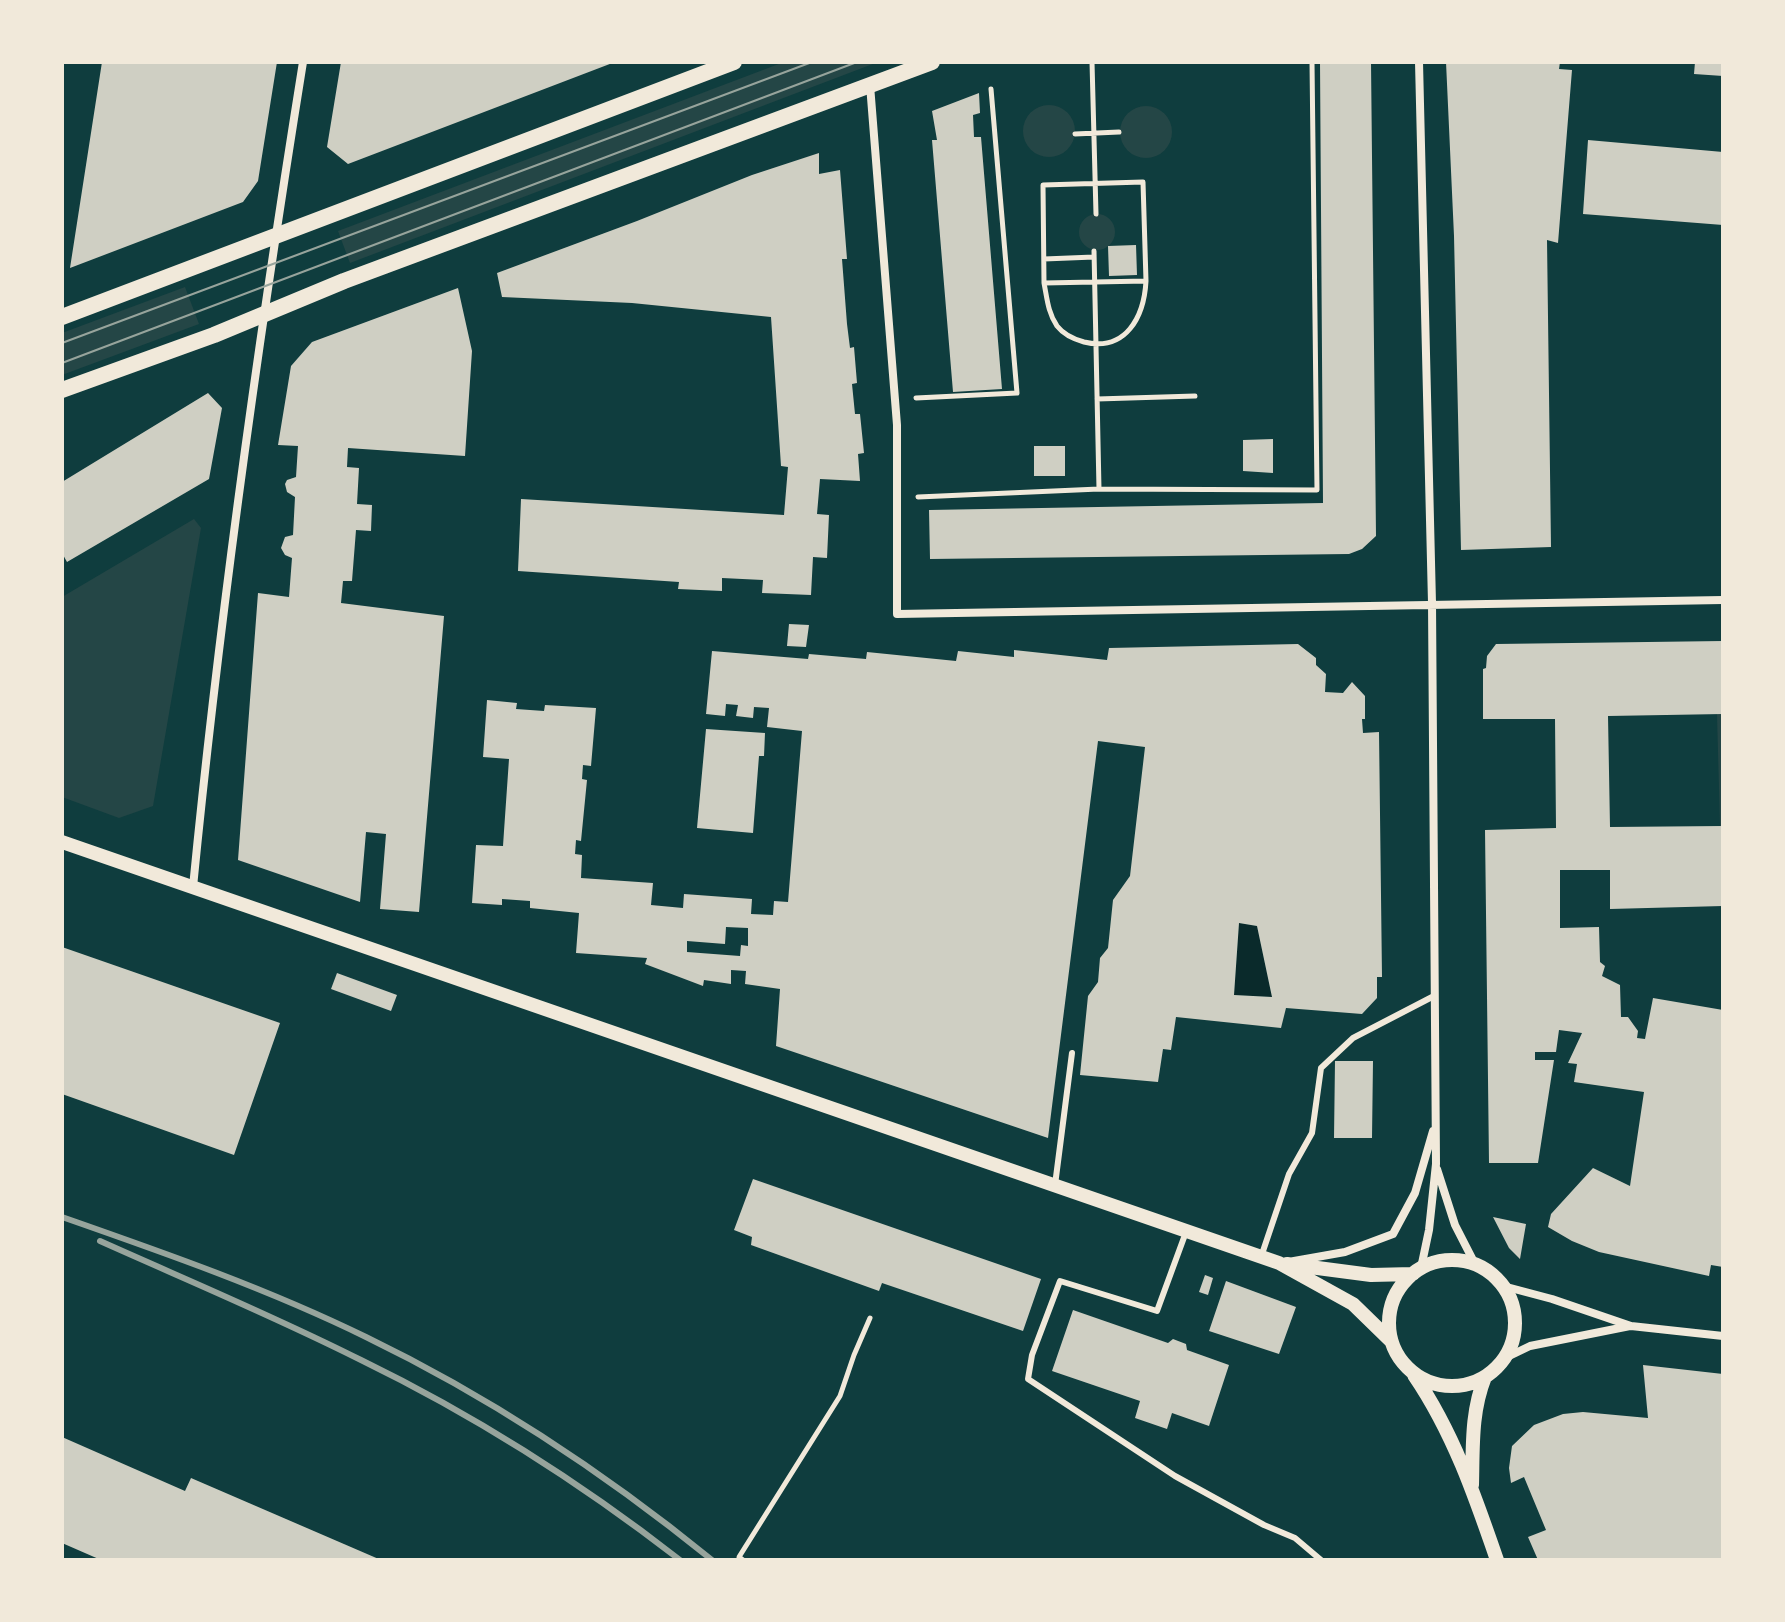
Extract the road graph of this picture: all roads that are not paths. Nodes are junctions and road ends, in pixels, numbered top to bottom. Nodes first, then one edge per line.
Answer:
1 (303, 62) edge
2 (734, 62) edge
3 (932, 62) edge
4 (1419, 62) edge
5 (870, 84) junction
6 (276, 236) junction
7 (265, 315) junction
8 (62, 317) edge
9 (62, 390) edge
10 (1723, 600) edge
11 (1432, 603) junction
12 (62, 842) edge
13 (193, 887) junction
14 (1434, 996) junction
15 (1072, 1053) dead end
16 (1435, 1122) junction
17 (1436, 1164) junction
18 (1055, 1185) junction
19 (1186, 1232) junction
20 (1261, 1257) junction
21 (1279, 1263) junction
22 (1475, 1264) junction
23 (1417, 1271) junction
24 (1503, 1286) junction
25 (1631, 1326) junction
26 (1723, 1336) edge
27 (1392, 1342) junction
28 (1503, 1359) junction
29 (1412, 1372) junction
30 (1485, 1377) junction
31 (1472, 1489) junction
32 (1321, 1560) edge
33 (1497, 1560) edge

1 - 6 street
2 - 6 main road
3 - 5 main road
4 - 11 street
5 - 7 main road
5 - 11 street
6 - 7 street
6 - 8 main road
7 - 9 main road
7 - 13 street
10 - 11 street
11 - 14 street
12 - 13 street
13 - 18 street
14 - 16 street
14 - 20 lane
15 - 18 lane
16 - 17 street
16 - 21 street
17 - 22 street
17 - 23 street
18 - 19 street
19 - 20 street
19 - 32 lane
20 - 21 street
21 - 23 street
21 - 27 street
22 - 23 street
22 - 24 street
23 - 27 street
24 - 25 street
24 - 28 street
25 - 26 street
25 - 28 street
27 - 29 street
28 - 30 street
29 - 30 street
29 - 31 street
30 - 31 street
31 - 33 street

